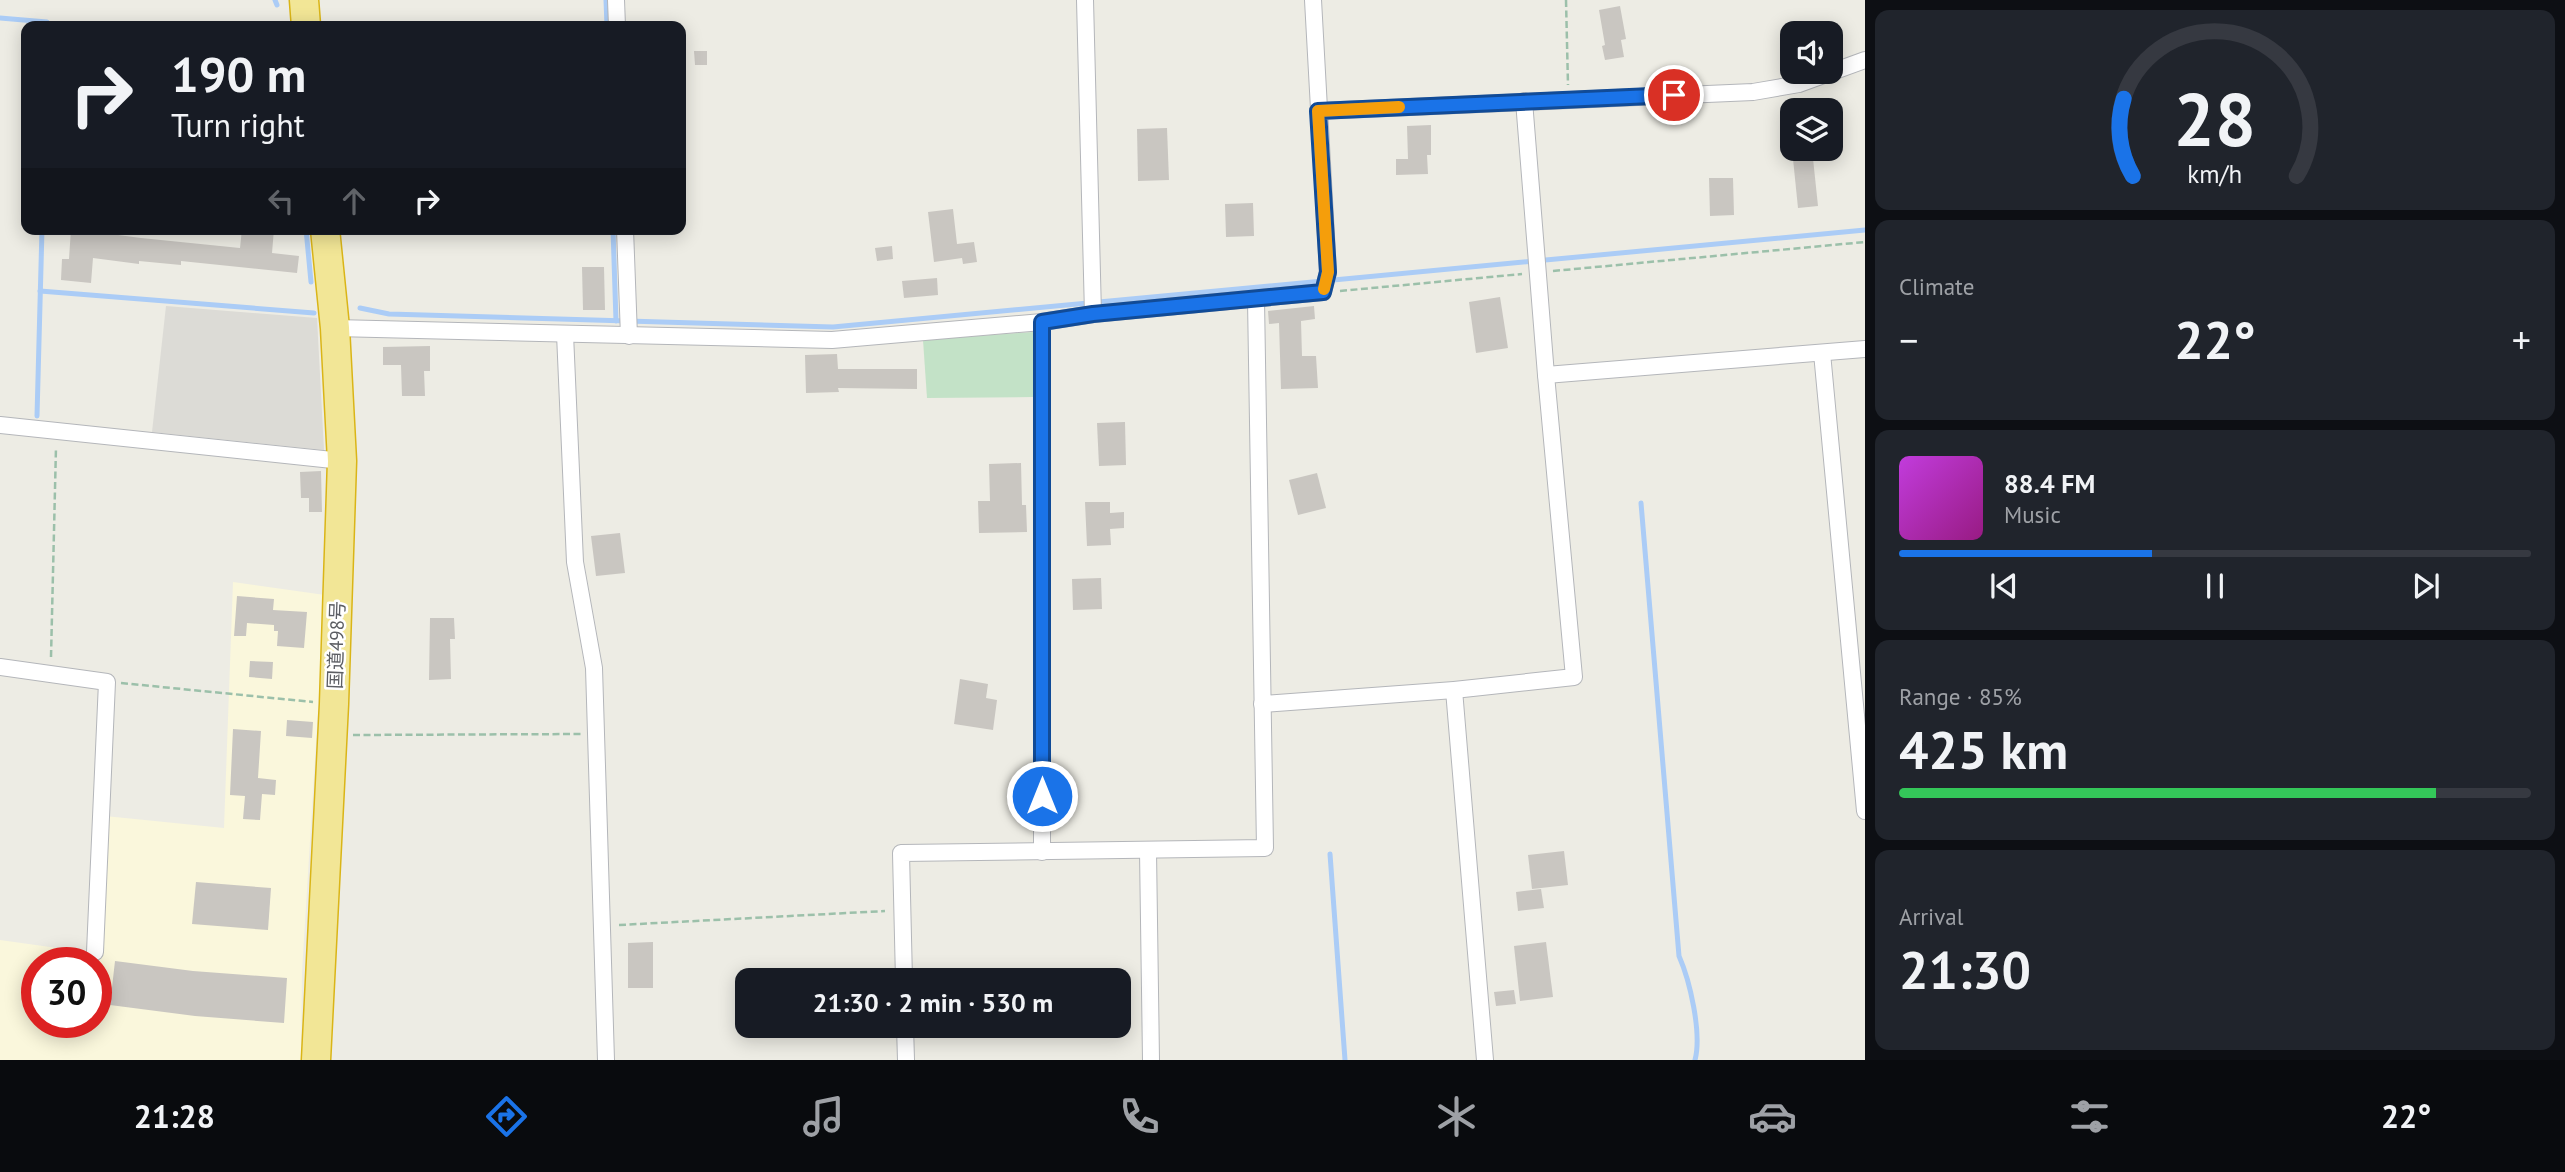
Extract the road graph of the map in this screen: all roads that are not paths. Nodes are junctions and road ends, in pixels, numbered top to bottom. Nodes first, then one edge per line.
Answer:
1 (304, 0) edge
2 (616, 0) edge
3 (1085, 0) edge
4 (1313, 0) edge
5 (306, 21) edge
6 (617, 21) edge
7 (1865, 60) edge
8 (1524, 101) junction
9 (1318, 111) junction
10 (326, 235) edge
11 (625, 235) edge
12 (1256, 300) junction
13 (1093, 314) junction
14 (1042, 322) junction
15 (335, 328) junction
16 (565, 334) junction
17 (629, 336) junction
18 (1865, 349) edge
19 (1822, 353) junction
20 (1546, 375) junction
21 (0, 425) edge
22 (342, 461) junction
23 (0, 667) edge
24 (1454, 690) junction
25 (1262, 704) junction
26 (1865, 811) edge
27 (1148, 851) junction
28 (1042, 852) junction
29 (95, 947) edge
30 (904, 968) edge
31 (905, 1038) edge
32 (316, 1060) edge
33 (606, 1060) edge
34 (906, 1060) edge
35 (1151, 1060) edge
36 (1485, 1060) edge

1 - 5 highway
2 - 6 street
3 - 13 street
4 - 9 street
7 - 8 street
8 - 9 street
8 - 20 street
9 - 12 street
10 - 15 highway, 国道498号
11 - 17 street
12 - 13 street
12 - 25 street
13 - 14 street
14 - 17 street
14 - 28 street
15 - 16 street
15 - 22 highway, 国道498号
16 - 17 street
16 - 33 street
18 - 19 street
19 - 20 street
19 - 26 street
20 - 24 street
21 - 22 street
22 - 32 highway, 国道498号
23 - 29 street
24 - 25 street
24 - 36 street
25 - 27 street
27 - 28 street
27 - 35 street
28 - 30 street
31 - 34 street

